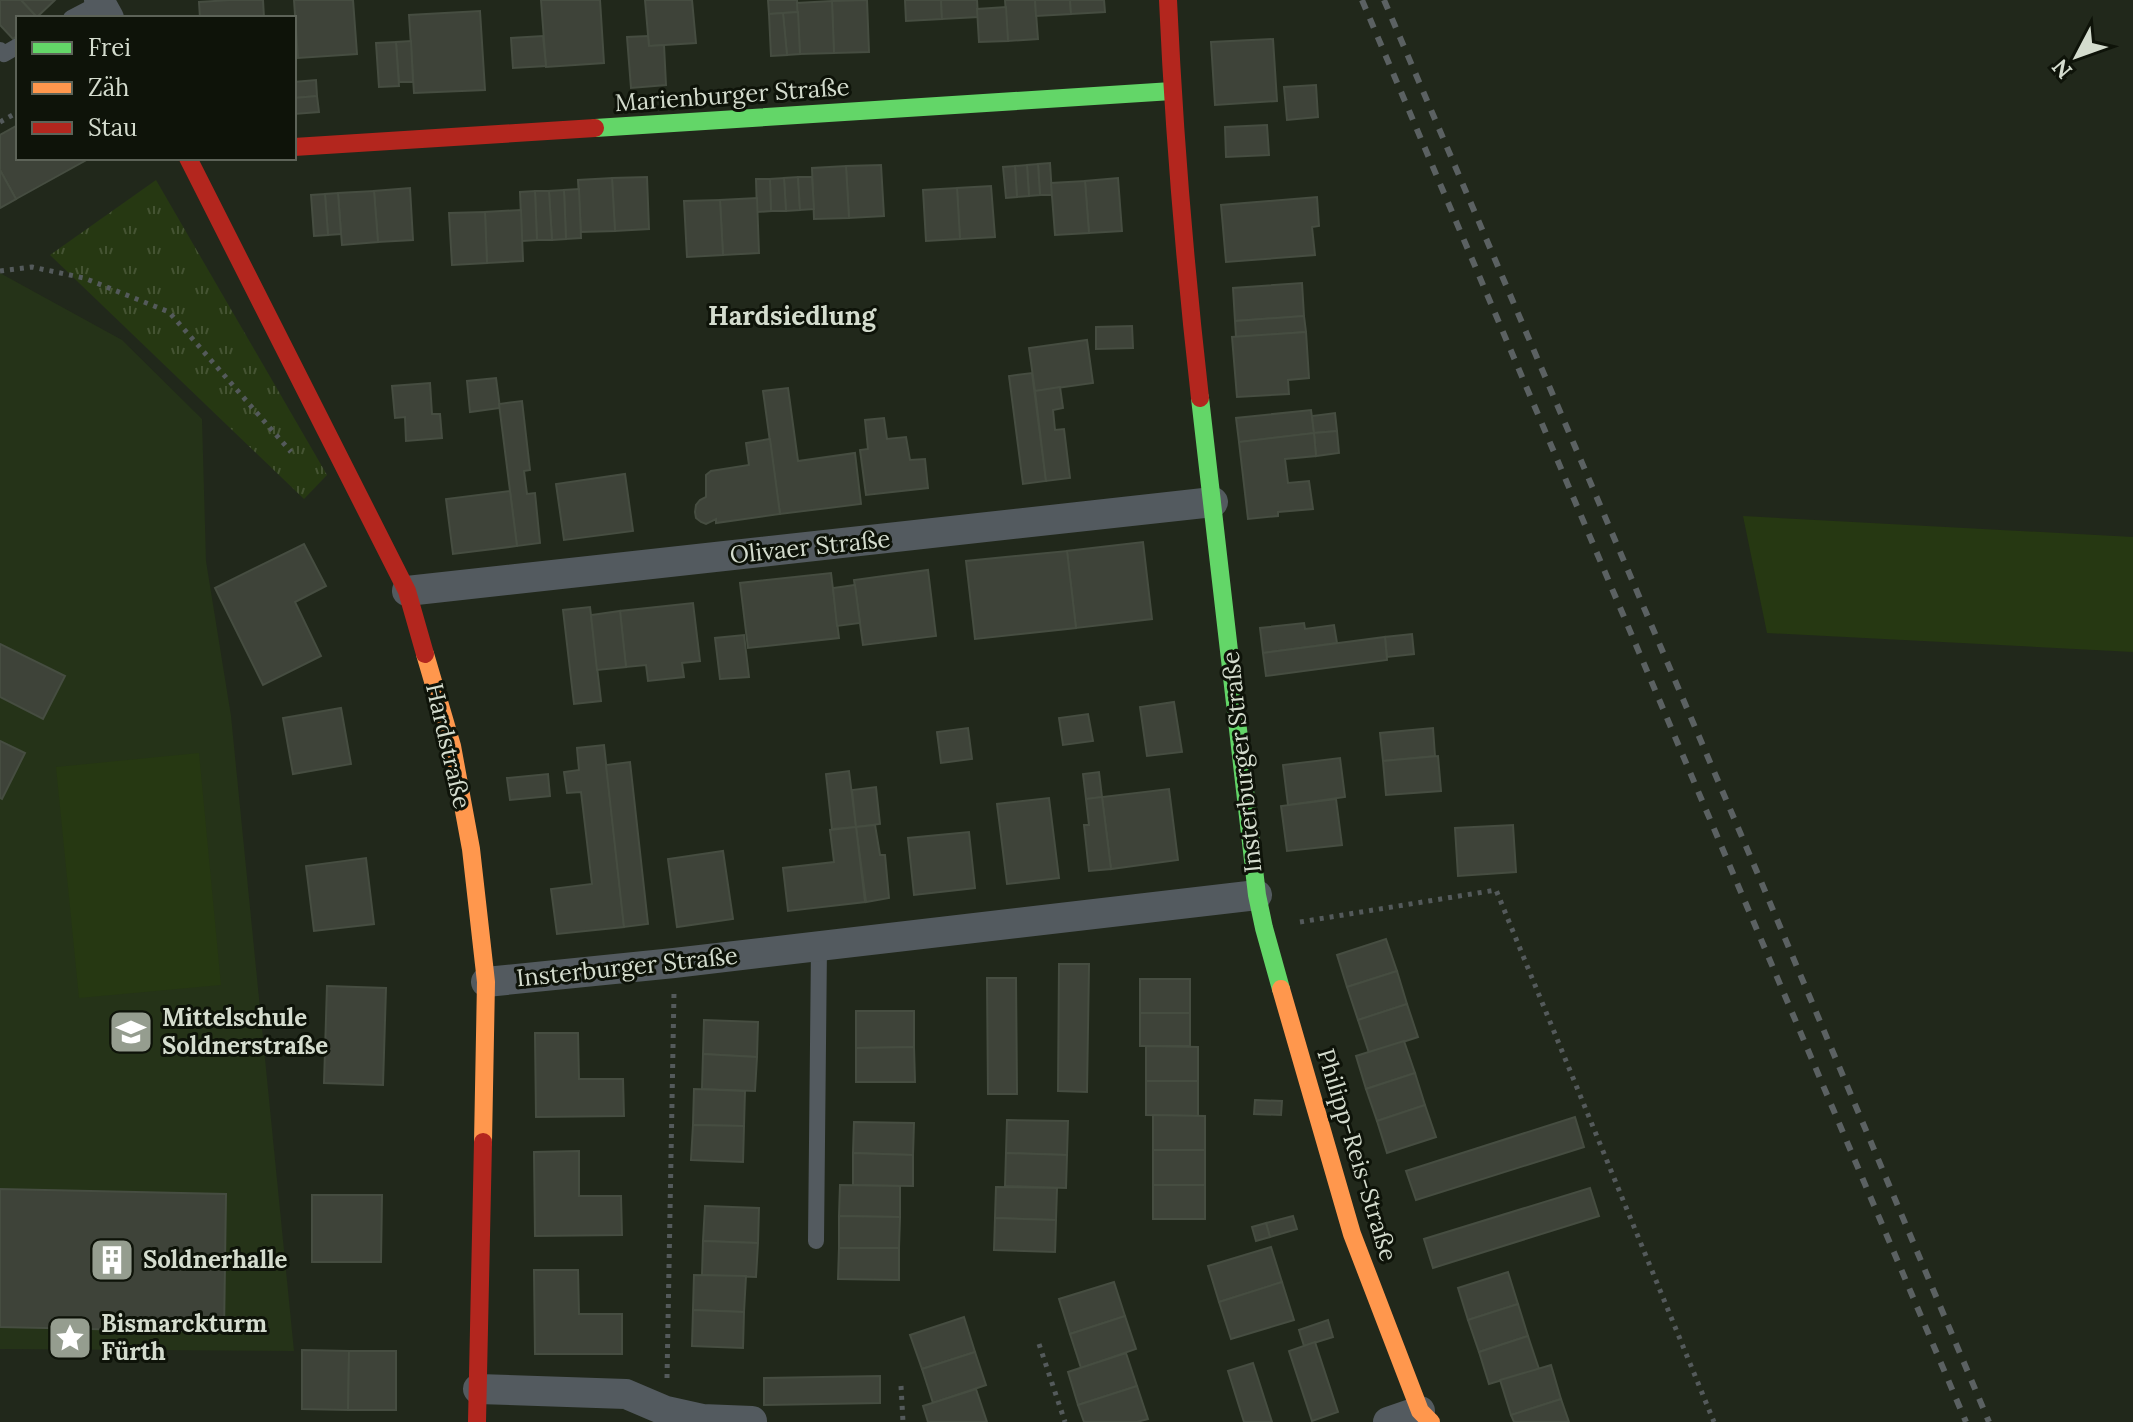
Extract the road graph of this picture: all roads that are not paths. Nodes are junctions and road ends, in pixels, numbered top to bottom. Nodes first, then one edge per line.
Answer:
1 (1168, 0) edge
2 (103, 7) edge
3 (77, 16) edge
4 (1172, 91) junction
5 (296, 147) edge
6 (189, 160) edge
7 (1213, 502) junction
8 (407, 591) junction
9 (1257, 895) junction
10 (819, 946) junction
11 (486, 982) junction
12 (816, 1241) dead end
13 (478, 1389) junction
14 (1426, 1417) edge
15 (752, 1421) edge
16 (477, 1422) edge
17 (1388, 1422) edge

1 - 4 street, Insterburger Straße
2 - 3 lane
4 - 5 street, Marienburger Straße
4 - 7 street, Insterburger Straße
6 - 8 street, Hardstraße
7 - 8 street, Olivaer Straße
7 - 9 street, Insterburger Straße
8 - 11 street, Hardstraße
9 - 10 street, Insterburger Straße
9 - 14 street, Philipp-Reis-Straße
10 - 11 street, Insterburger Straße
10 - 12 lane
11 - 13 street, Hardstraße
13 - 15 street
13 - 16 street, Hardstraße
14 - 17 street

